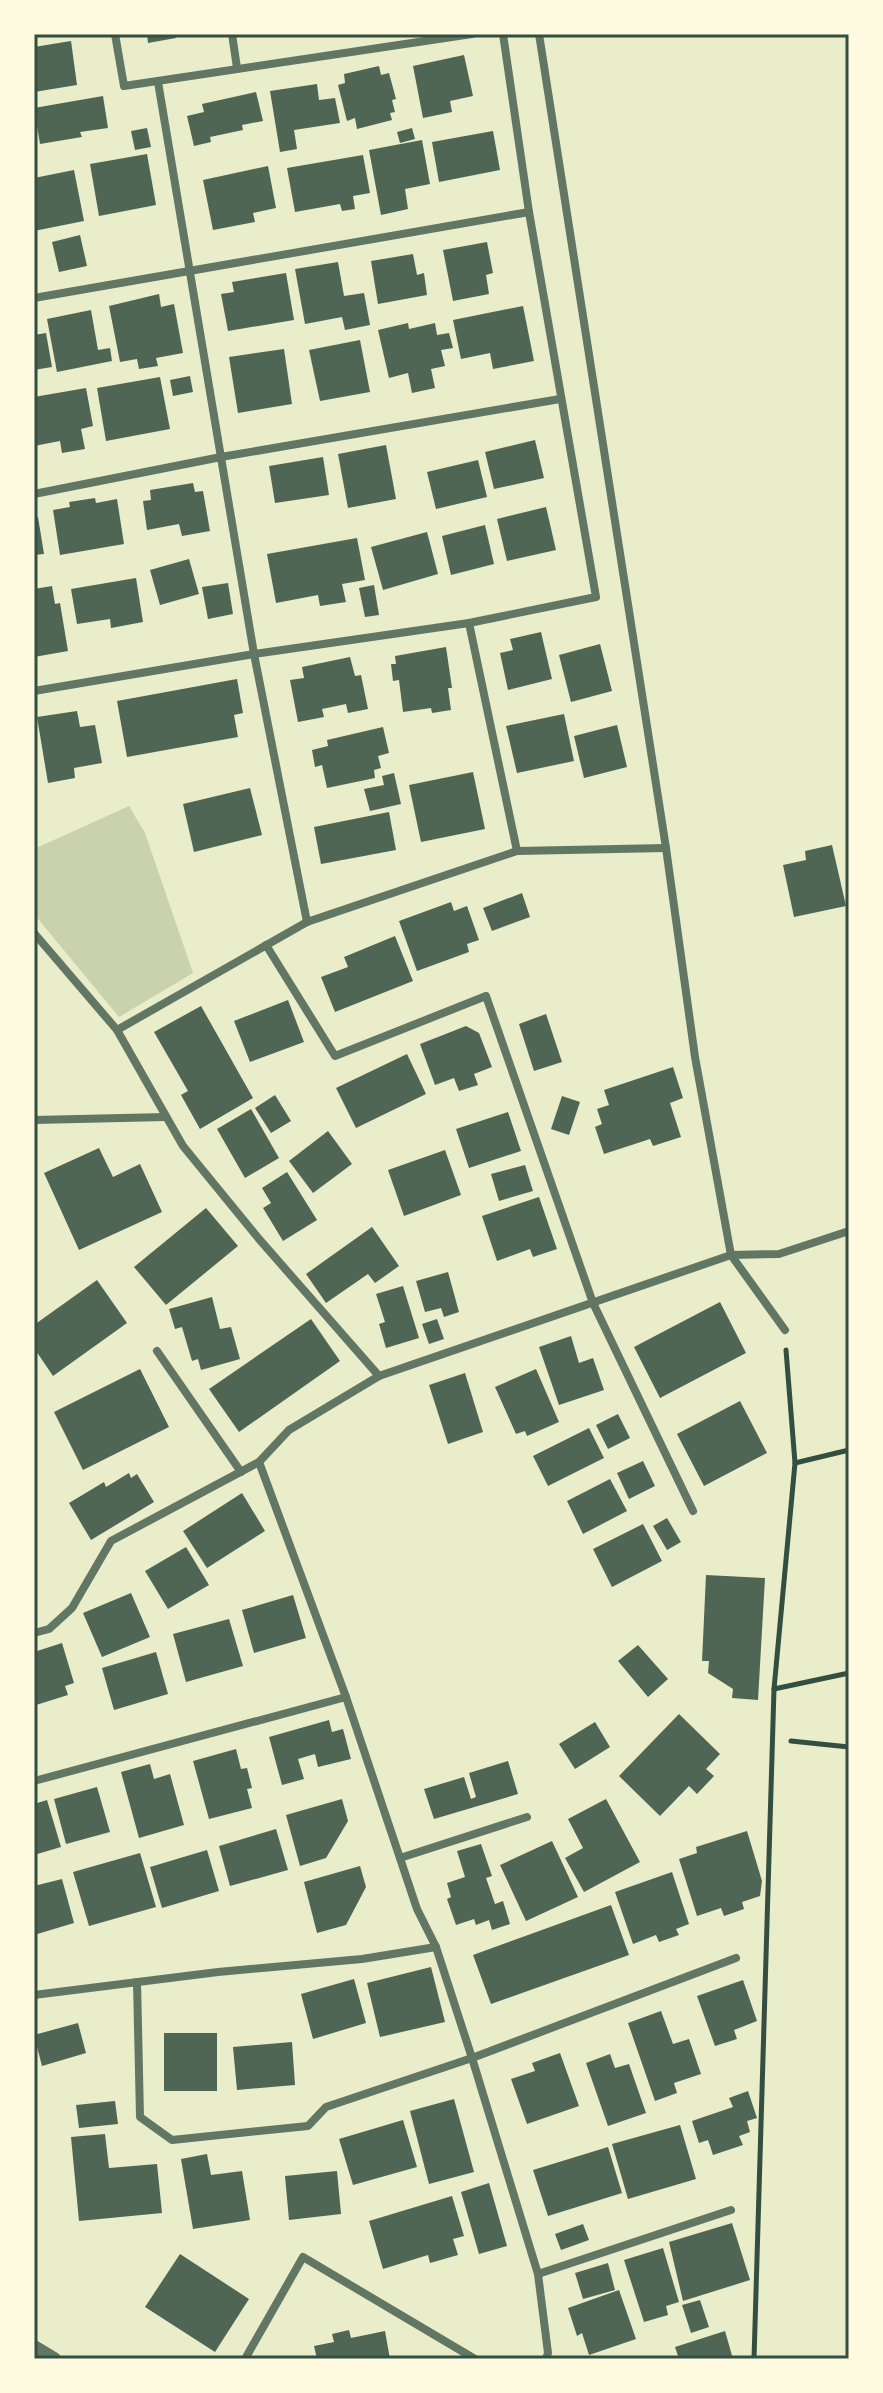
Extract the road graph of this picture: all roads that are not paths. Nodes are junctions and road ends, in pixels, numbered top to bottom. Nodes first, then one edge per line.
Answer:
1 (115, 34) edge
2 (232, 34) edge
3 (472, 34) edge
4 (503, 34) edge
5 (539, 34) edge
6 (237, 68) junction
7 (158, 82) junction
8 (529, 212) junction
9 (190, 272) junction
10 (34, 298) edge
11 (560, 399) junction
12 (221, 457) junction
13 (34, 494) edge
14 (469, 623) junction
15 (254, 654) junction
16 (34, 691) edge
17 (666, 848) junction
18 (517, 851) junction
19 (307, 922) junction
20 (34, 933) edge
21 (266, 945) junction
22 (117, 1030) junction
23 (166, 1117) junction
24 (34, 1120) edge
25 (849, 1231) edge
26 (731, 1255) junction
27 (593, 1303) junction
28 (785, 1330) road end
29 (157, 1351) dead end
30 (379, 1376) junction
31 (259, 1462) junction
32 (241, 1472) junction
33 (693, 1511) dead end
34 (34, 1633) edge
35 (346, 1697) junction
36 (34, 1781) edge
37 (527, 1817) dead end
38 (400, 1858) junction
39 (436, 1947) junction
40 (736, 1958) dead end
41 (137, 1982) junction
42 (34, 1995) edge
43 (472, 2058) junction
44 (731, 2210) dead end
45 (538, 2274) junction
46 (34, 2347) edge
47 (54, 2359) edge
48 (245, 2359) edge
49 (475, 2359) edge
50 (546, 2359) edge

1 - 7 street
2 - 6 street
3 - 6 street
4 - 8 street
5 - 17 street
6 - 7 street
7 - 9 street
8 - 9 street
8 - 11 street
9 - 10 street
9 - 12 street
11 - 12 street
11 - 14 street
12 - 13 street
12 - 15 street
14 - 15 street
14 - 18 street
15 - 16 street
15 - 19 street
17 - 18 street
17 - 26 street
18 - 19 street
19 - 21 street
20 - 22 street
21 - 22 street
21 - 27 street
22 - 23 street
23 - 24 street
23 - 30 street
25 - 26 street
26 - 27 street
26 - 28 street
27 - 30 street
27 - 33 street
29 - 32 street
30 - 31 street
31 - 32 street
31 - 35 street
32 - 34 street
35 - 36 street
35 - 38 street
37 - 38 street
38 - 39 street
39 - 41 street
39 - 43 street
40 - 43 street
41 - 42 street
41 - 43 street
43 - 45 street
44 - 45 street
45 - 50 street
46 - 47 street
48 - 49 street

